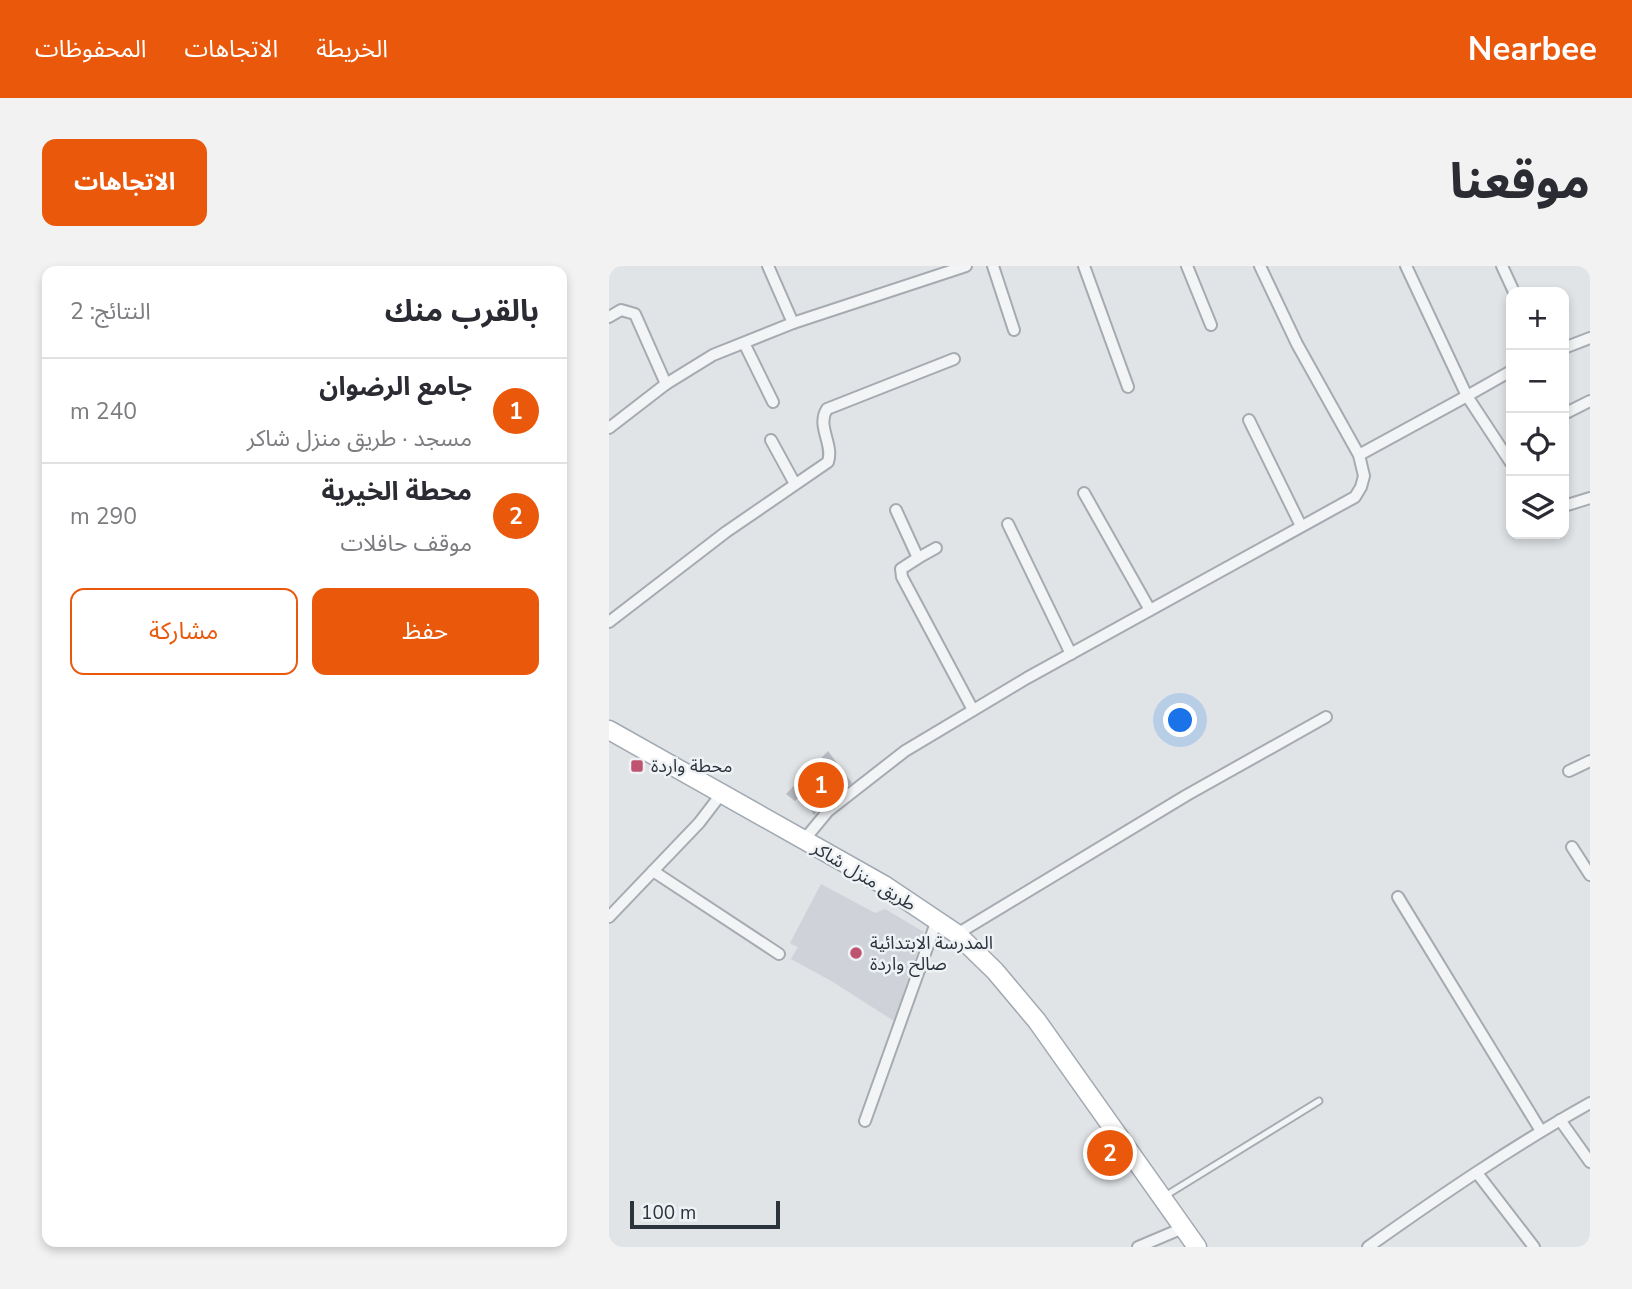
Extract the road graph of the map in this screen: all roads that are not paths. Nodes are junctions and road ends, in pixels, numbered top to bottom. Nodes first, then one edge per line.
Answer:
1 (768, 266) edge
2 (966, 266) edge
3 (993, 266) edge
4 (1084, 266) edge
5 (1187, 266) edge
6 (1261, 266) edge
7 (1406, 266) edge
8 (1502, 266) edge
9 (943, 270) edge
10 (1512, 287) edge
11 (609, 317) edge
12 (793, 323) junction
13 (1211, 325) dead end
14 (1014, 330) dead end
15 (1590, 338) edge
16 (744, 343) junction
17 (1569, 346) edge
18 (954, 359) dead end
19 (1506, 374) edge
20 (666, 384) junction
21 (1128, 387) dead end
22 (1467, 396) junction
23 (1590, 401) edge
24 (773, 402) dead end
25 (1566, 413) edge
26 (1249, 420) dead end
27 (609, 428) edge
28 (771, 440) dead end
29 (1506, 444) edge
30 (1500, 447) junction
31 (1359, 454) junction
32 (1506, 456) edge
33 (795, 484) junction
34 (1084, 493) dead end
35 (1590, 498) edge
36 (1569, 504) edge
37 (896, 510) dead end
38 (1008, 524) dead end
39 (1301, 526) junction
40 (936, 548) dead end
41 (918, 558) junction
42 (1150, 610) junction
43 (614, 611) edge
44 (609, 622) edge
45 (1071, 654) junction
46 (973, 710) junction
47 (1326, 718) dead end
48 (609, 730) edge
49 (1590, 761) edge
50 (1569, 771) dead end
51 (722, 793) junction
52 (804, 841) junction
53 (1572, 847) dead end
54 (653, 871) junction
55 (1590, 874) edge
56 (1398, 897) dead end
57 (609, 918) edge
58 (937, 920) junction
59 (957, 934) junction
60 (779, 954) dead end
61 (1318, 1101) dead end
62 (1590, 1103) edge
63 (1560, 1120) junction
64 (865, 1121) dead end
65 (1541, 1131) junction
66 (1590, 1162) edge
67 (1478, 1173) junction
68 (1162, 1198) junction
69 (1183, 1228) junction
70 (1139, 1247) edge
71 (1197, 1247) edge
72 (1368, 1247) edge
73 (1534, 1247) edge

1 - 12 street
2 - 9 street
3 - 14 street
4 - 21 street
5 - 13 street
6 - 31 street
7 - 22 street
8 - 10 street
9 - 12 street
11 - 20 street
12 - 16 street
15 - 17 street
16 - 20 street
16 - 24 street
18 - 33 street
19 - 22 street
20 - 27 street
22 - 30 street
22 - 31 street
23 - 25 street
26 - 39 street
28 - 33 street
29 - 30 street
30 - 32 street
31 - 39 street
33 - 43 street
34 - 42 street
35 - 36 street
37 - 41 street
38 - 45 street
39 - 42 street
40 - 41 street
41 - 46 street
42 - 45 street
43 - 44 street
45 - 46 street
46 - 52 street
47 - 59 street
48 - 51 main road, طريق منزل شاكر
49 - 50 street
51 - 52 main road, طريق منزل شاكر
51 - 54 street
52 - 58 main road, طريق منزل شاكر
53 - 55 street
54 - 57 street
54 - 60 street
56 - 65 street
58 - 59 main road, طريق منزل شاكر
58 - 64 street
59 - 68 main road, طريق منزل شاكر
61 - 68 lane
62 - 63 street
63 - 65 street
63 - 66 street
65 - 67 street
67 - 72 street
67 - 73 street
68 - 69 main road, طريق منزل شاكر
69 - 70 street
69 - 71 main road, طريق منزل شاكر

